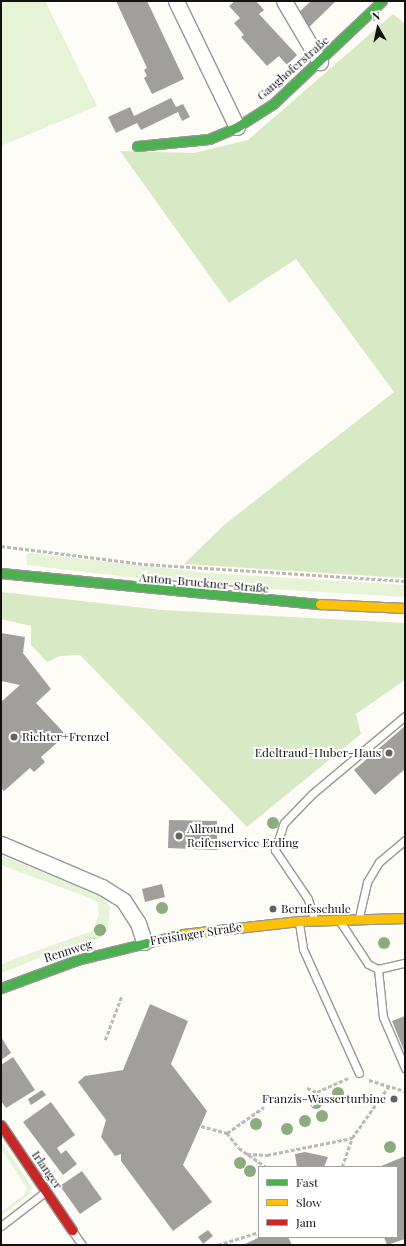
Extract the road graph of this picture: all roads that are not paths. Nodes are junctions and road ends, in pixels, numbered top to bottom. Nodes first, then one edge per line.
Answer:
1 (176, 1) edge
2 (284, 1) edge
3 (382, 1) edge
4 (320, 62) junction
5 (237, 127) junction
6 (138, 146) dead end
7 (1, 573) edge
8 (405, 608) edge
9 (405, 716) edge
10 (405, 840) edge
11 (1, 844) edge
12 (405, 918) edge
13 (358, 919) junction
14 (315, 920) junction
15 (339, 920) junction
16 (299, 921) junction
17 (144, 942) junction
18 (405, 963) edge
19 (378, 969) junction
20 (1, 988) edge
21 (405, 1068) edge
22 (360, 1073) road end
23 (1, 1125) edge
24 (47, 1191) junction
25 (1, 1226) edge
26 (72, 1230) joint
27 (82, 1245) edge

1 - 5 street
2 - 4 street
3 - 4 street, Ganghoferstraße
4 - 5 street, Ganghoferstraße
5 - 6 street, Ganghoferstraße
7 - 8 street, Anton-Bruckner-Straße
9 - 14 lane
10 - 13 lane
11 - 17 street, Freisinger Straße
12 - 13 street, Freisinger Straße
13 - 15 street, Freisinger Straße
14 - 15 street, Freisinger Straße
14 - 16 street, Freisinger Straße
15 - 19 lane
16 - 17 street, Freisinger Straße
16 - 22 lane
17 - 20 street, Rennweg
18 - 19 lane
19 - 21 lane
23 - 24 street, Irlanger
24 - 25 lane
24 - 26 street, Irlanger
26 - 27 lane

